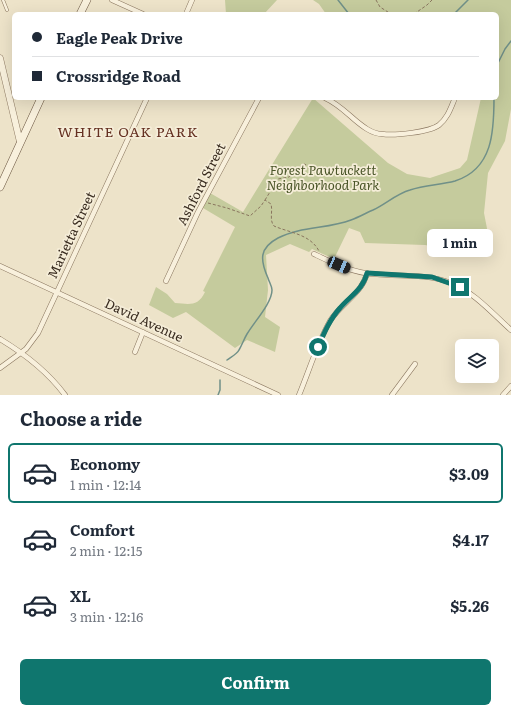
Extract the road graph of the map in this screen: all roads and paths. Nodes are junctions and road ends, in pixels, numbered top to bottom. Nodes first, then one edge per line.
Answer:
1 (3, 0) edge
2 (86, 0) edge
3 (112, 0) edge
4 (192, 0) edge
5 (376, 0) edge
6 (432, 0) edge
7 (7, 10) dead end
8 (81, 12) edge
9 (139, 12) edge
10 (187, 12) edge
11 (388, 12) edge
12 (417, 12) edge
13 (0, 58) edge
14 (40, 100) edge
15 (146, 100) edge
16 (258, 100) edge
17 (329, 100) edge
18 (454, 100) edge
19 (20, 142) junction
20 (309, 166) dead end
21 (0, 187) edge
22 (265, 200) junction
23 (204, 201) junction
24 (314, 254) dead end
25 (322, 257) junction
26 (0, 266) edge
27 (367, 273) junction
28 (166, 281) dead end
29 (57, 292) junction
30 (511, 330) edge
31 (144, 332) junction
32 (0, 340) edge
33 (135, 352) dead end
34 (21, 353) junction
35 (415, 364) dead end
36 (0, 368) edge
37 (511, 386) edge
38 (65, 395) edge
39 (278, 395) edge
40 (299, 395) edge
41 (392, 395) edge
42 (503, 395) edge

1 - 7 lane
2 - 8 main road
3 - 9 street
4 - 10 street
5 - 11 path
6 - 12 path
13 - 19 street
14 - 19 main road
15 - 29 street, Marietta Street
16 - 23 street, Ashford Street
17 - 18 street
19 - 21 main road
20 - 22 path
22 - 23 path
22 - 25 path
23 - 28 street, Ashford Street
24 - 25 street
25 - 27 street
26 - 29 street, David Avenue
27 - 30 street
27 - 40 street
29 - 31 street, David Avenue
29 - 34 street, Marietta Street
31 - 33 street
31 - 39 street, David Avenue
32 - 34 street
34 - 36 street, Marietta Street
34 - 38 street
35 - 41 street
37 - 42 street

